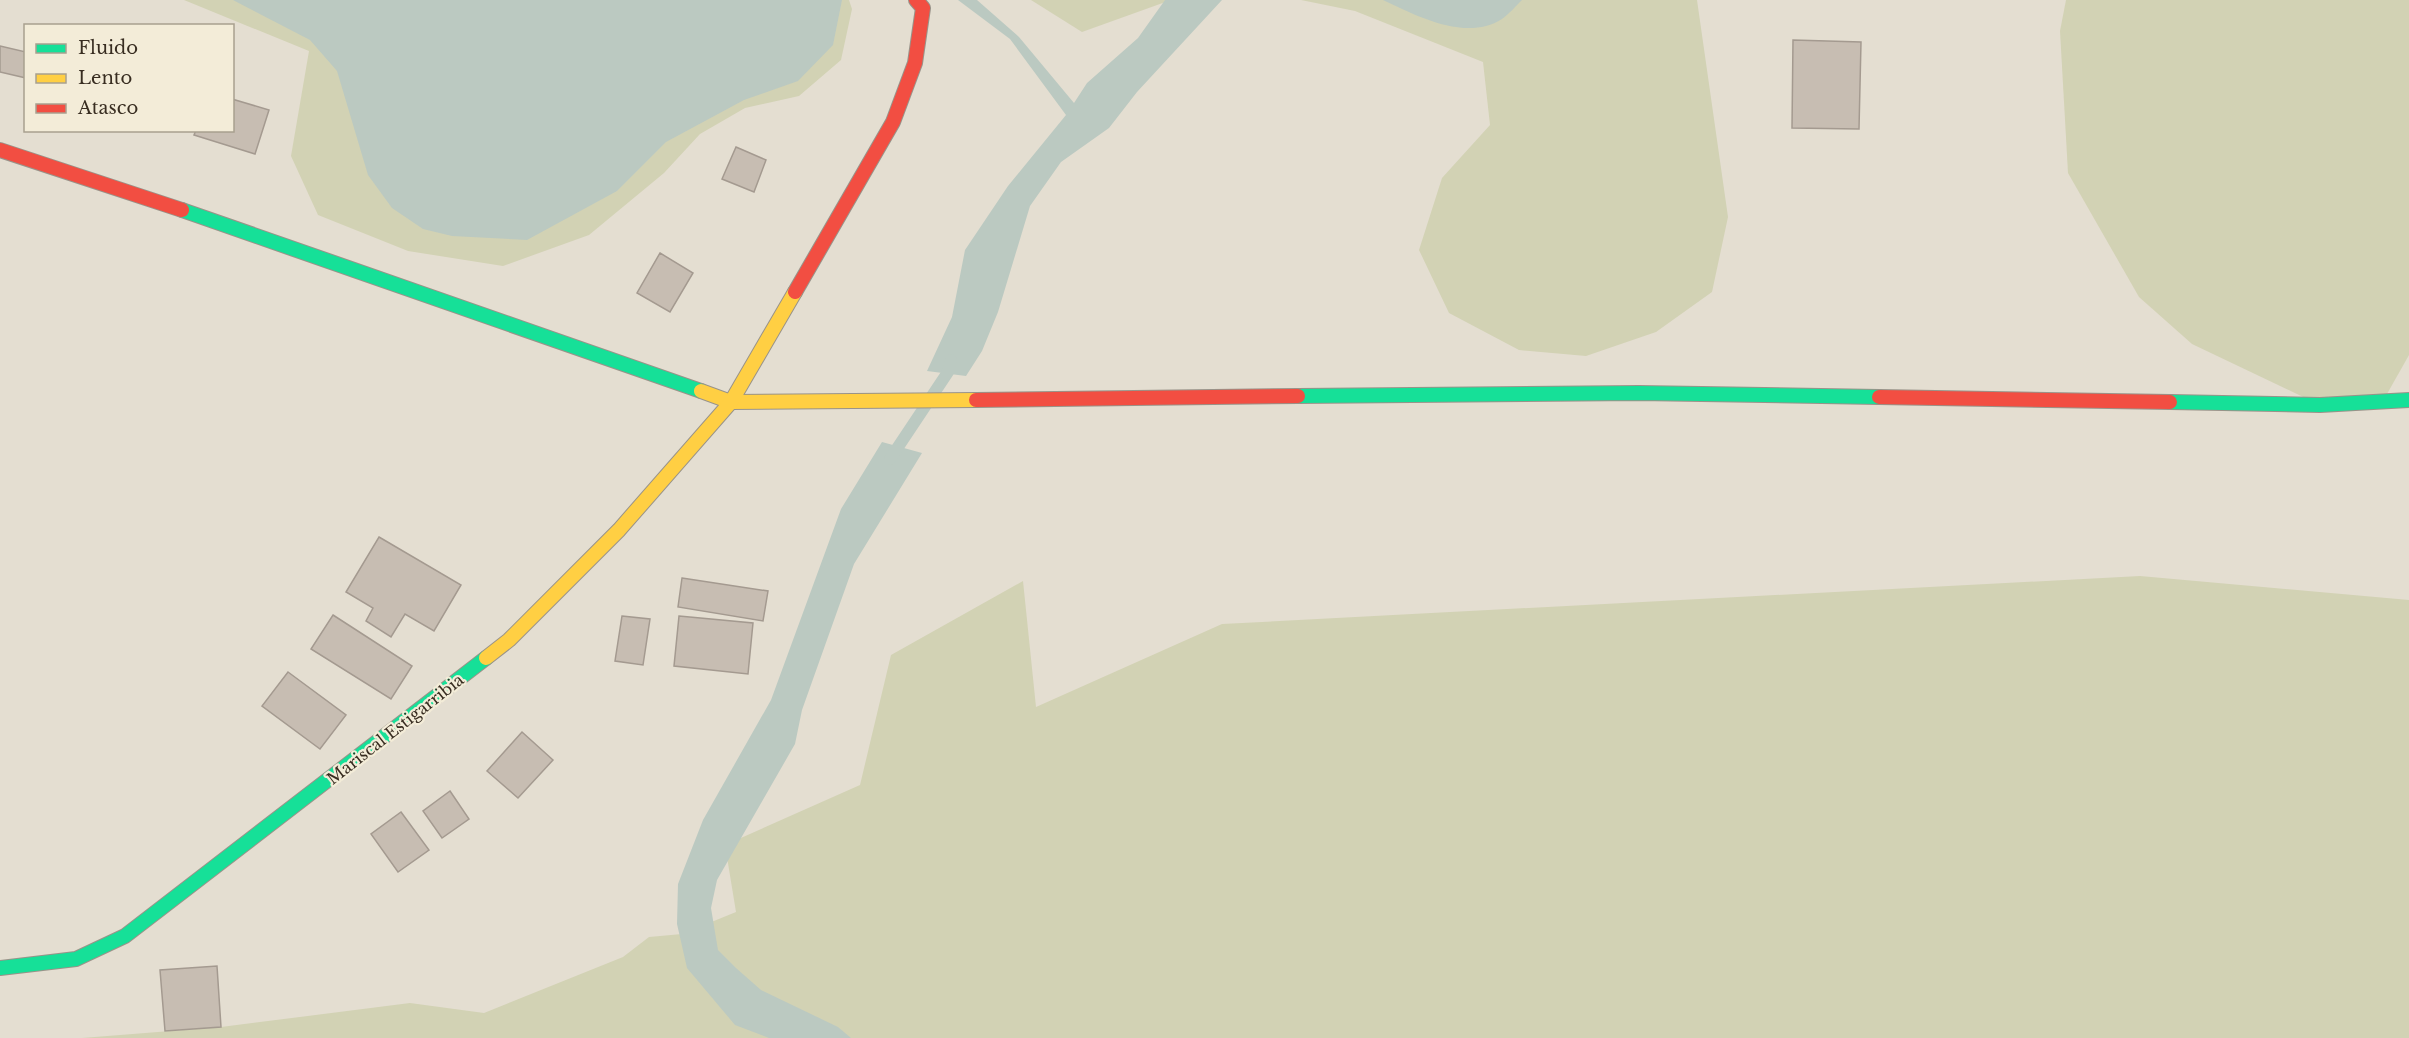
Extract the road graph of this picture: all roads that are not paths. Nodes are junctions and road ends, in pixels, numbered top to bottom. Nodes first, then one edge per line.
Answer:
1 (916, 0) edge
2 (0, 150) edge
3 (2409, 400) edge
4 (730, 402) junction
5 (0, 968) edge

1 - 4 street, Mariscal Estigarribia
2 - 4 street
3 - 4 street
4 - 5 street, Mariscal Estigarribia

